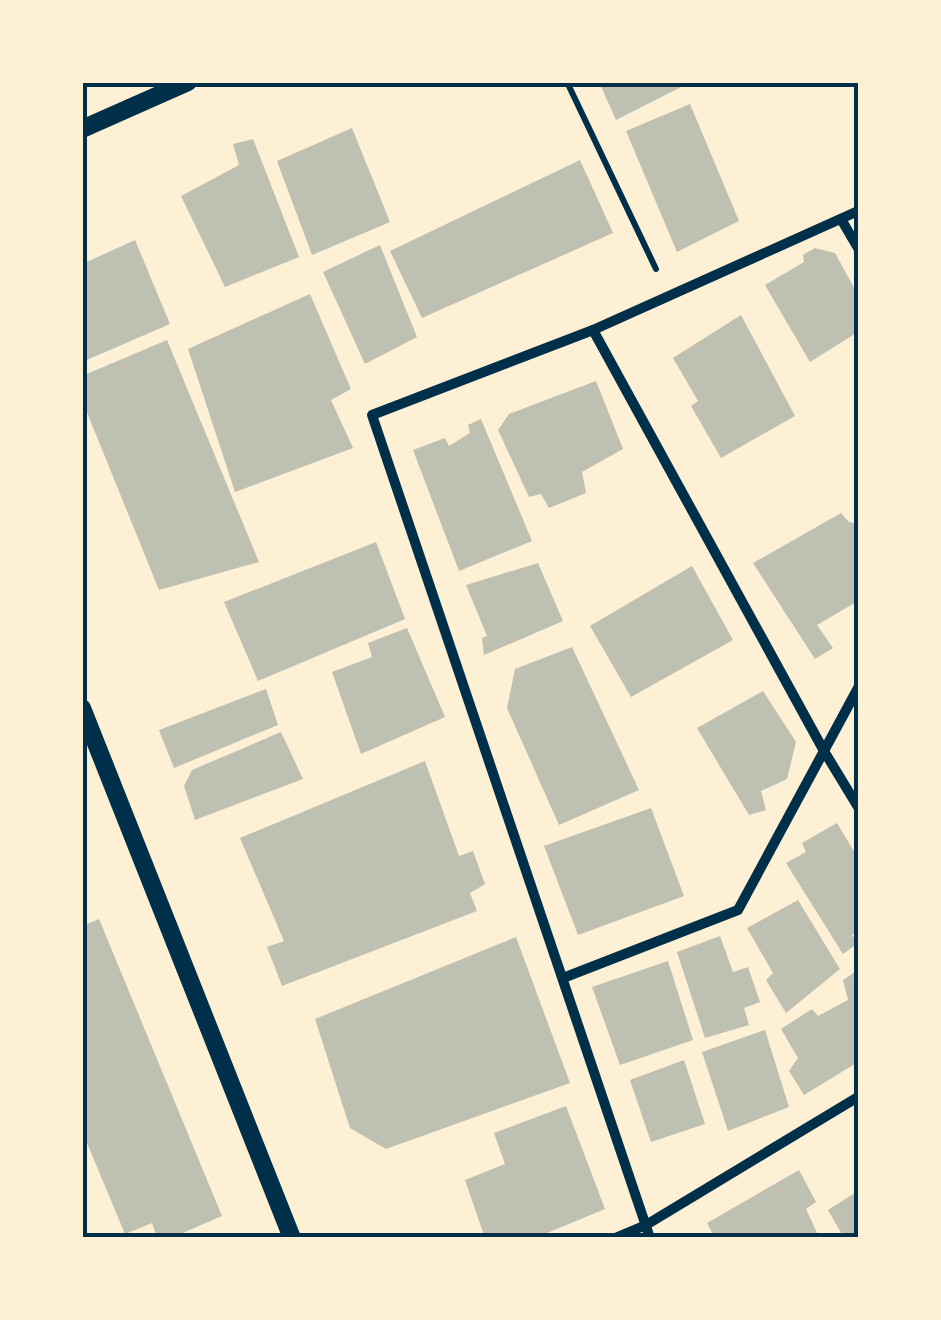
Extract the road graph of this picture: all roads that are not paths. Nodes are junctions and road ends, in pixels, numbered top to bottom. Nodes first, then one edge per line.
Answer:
1 (188, 82) edge
2 (82, 130) edge
3 (858, 212) edge
4 (841, 219) junction
5 (858, 248) edge
6 (594, 330) junction
7 (858, 688) edge
8 (82, 708) edge
9 (824, 751) junction
10 (858, 807) edge
11 (563, 978) junction
12 (858, 1097) edge
13 (646, 1225) junction
14 (292, 1238) edge
15 (615, 1238) edge
16 (650, 1238) edge

1 - 2 street
3 - 4 street
4 - 5 street
4 - 6 street
6 - 9 street
6 - 11 street
7 - 9 street
8 - 14 street
9 - 10 street
9 - 11 street
11 - 13 street
12 - 13 street
13 - 15 street
13 - 16 street

